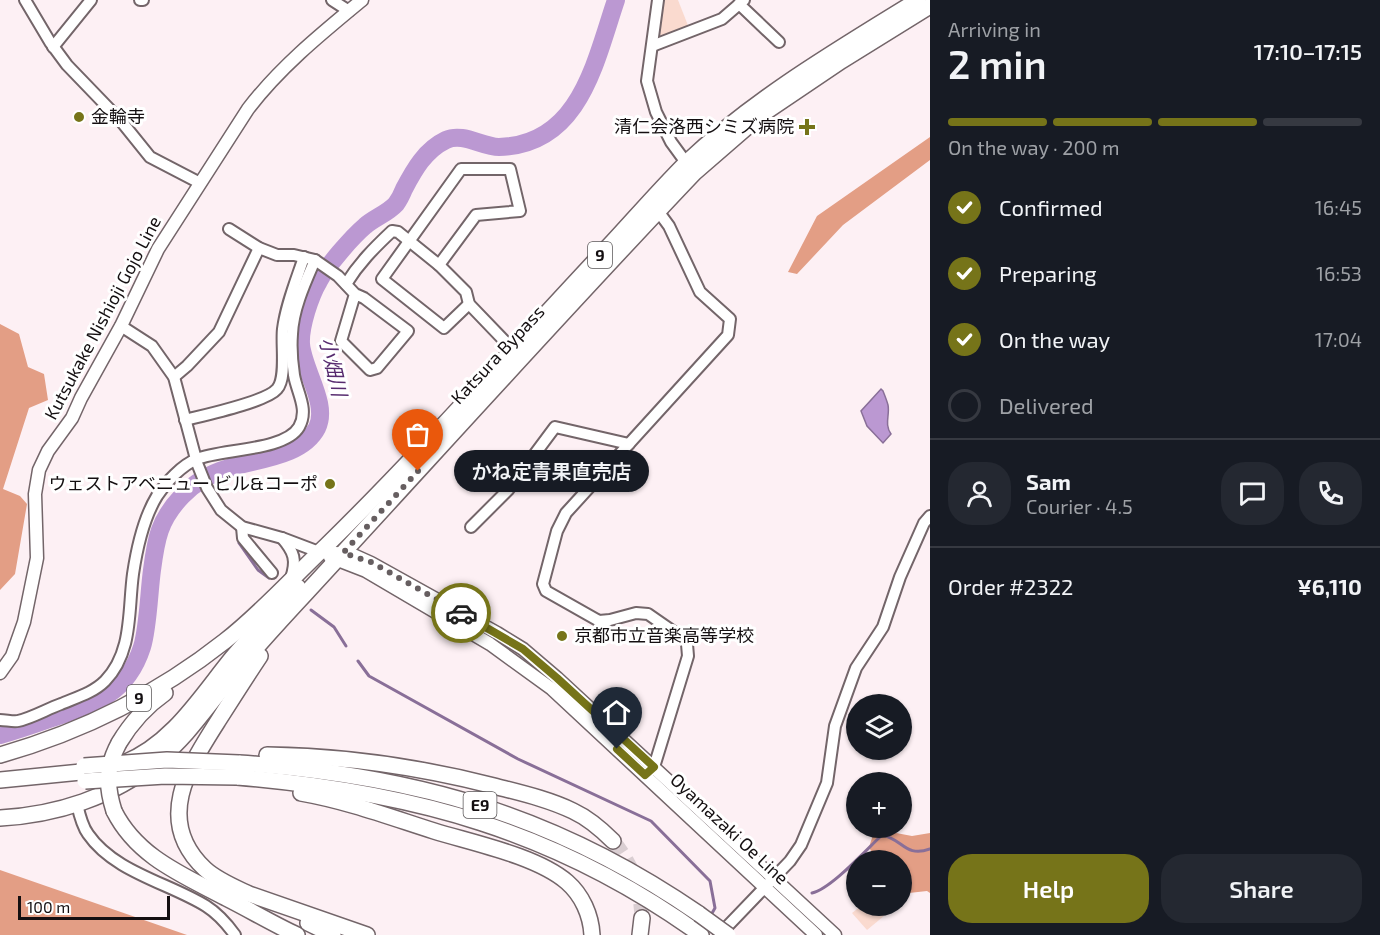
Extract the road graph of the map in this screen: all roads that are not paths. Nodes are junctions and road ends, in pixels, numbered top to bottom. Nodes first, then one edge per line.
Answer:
1 (25, 0) edge
2 (91, 0) edge
3 (362, 0) edge
4 (658, 0) edge
5 (918, 0) edge
6 (336, 1) edge
7 (742, 2) edge
8 (930, 6) edge
9 (349, 11) junction
10 (779, 42) dead end
11 (652, 46) junction
12 (53, 47) junction
13 (690, 168) junction
14 (200, 183) junction
15 (654, 206) junction
16 (229, 229) dead end
17 (409, 241) junction
18 (259, 249) junction
19 (312, 260) junction
20 (439, 265) junction
21 (342, 280) junction
22 (355, 294) junction
23 (469, 304) junction
24 (121, 326) junction
25 (517, 354) junction
26 (174, 377) junction
27 (185, 420) junction
28 (629, 444) junction
29 (196, 461) junction
30 (930, 516) edge
31 (242, 527) junction
32 (471, 527) dead end
33 (282, 538) junction
34 (332, 555) junction
35 (272, 573) dead end
36 (290, 580) junction
37 (265, 613) junction
38 (285, 615) junction
39 (0, 673) edge
40 (0, 720) edge
41 (0, 756) edge
42 (239, 765) junction
43 (650, 771) junction
44 (84, 773) junction
45 (0, 776) edge
46 (0, 780) edge
47 (0, 790) edge
48 (76, 804) junction
49 (0, 818) edge
50 (613, 841) tunnel mouth
51 (773, 877) junction
52 (763, 887) junction
53 (249, 894) junction
54 (225, 897) junction
55 (642, 918) tunnel mouth
56 (695, 931) edge
57 (235, 935) edge
58 (284, 935) edge
59 (297, 935) edge
60 (333, 935) edge
61 (367, 935) edge
62 (592, 935) edge
63 (640, 935) edge
64 (719, 935) edge
65 (728, 935) edge
66 (816, 935) edge
67 (835, 935) edge

1 - 12 street
2 - 12 street
3 - 9 main road, Kutsukake Nishioji Gojo Line
4 - 11 street
5 - 13 highway, Katsura Bypass / 9
6 - 9 street
7 - 10 street
7 - 11 street
8 - 13 highway, Katsura Bypass / 9
9 - 14 main road, Kutsukake Nishioji Gojo Line
11 - 13 street
12 - 14 street
13 - 15 highway, Katsura Bypass / 9
14 - 24 main road, Kutsukake Nishioji Gojo Line
15 - 25 highway, Katsura Bypass / 9
15 - 28 street
16 - 18 street
17 - 20 street
17 - 20 street
17 - 21 street
17 - 23 street
18 - 19 street
18 - 26 street
19 - 21 street
19 - 27 street
19 - 29 street
20 - 23 street
21 - 22 street
22 - 22 street
23 - 25 street
24 - 26 street
24 - 39 main road, Kutsukake Nishioji Gojo Line
25 - 34 highway, Katsura Bypass / 9
25 - 34 highway, Katsura Bypass / 9
26 - 27 street
27 - 29 street
28 - 32 street
28 - 43 street
29 - 31 street
29 - 40 street
30 - 51 street
31 - 33 street
31 - 35 street
33 - 34 street
33 - 36 street
34 - 36 highway, Katsura Bypass / 9
34 - 37 highway
34 - 38 highway, Katsura Bypass / 9
34 - 43 main road, Oyamazaki Oe Line
36 - 37 highway, Katsura Bypass / 9
37 - 41 highway, Katsura Bypass / 9
37 - 46 highway
37 - 54 highway, bridge
38 - 48 highway, Katsura Bypass / 9
38 - 53 highway
42 - 44 highway, E9, bridge
42 - 44 highway, E9, bridge
42 - 50 highway
42 - 56 highway, E9
42 - 62 highway
42 - 65 highway, E9, bridge
43 - 51 main road, Oyamazaki Oe Line
43 - 52 main road, Oyamazaki Oe Line
44 - 45 highway, E9
44 - 47 highway, E9
48 - 49 highway, Katsura Bypass / 9
48 - 57 street
51 - 52 street
51 - 67 main road, Oyamazaki Oe Line
52 - 64 street
52 - 66 main road, Oyamazaki Oe Line
53 - 60 highway
53 - 61 highway
54 - 58 highway
54 - 59 highway
55 - 63 highway

